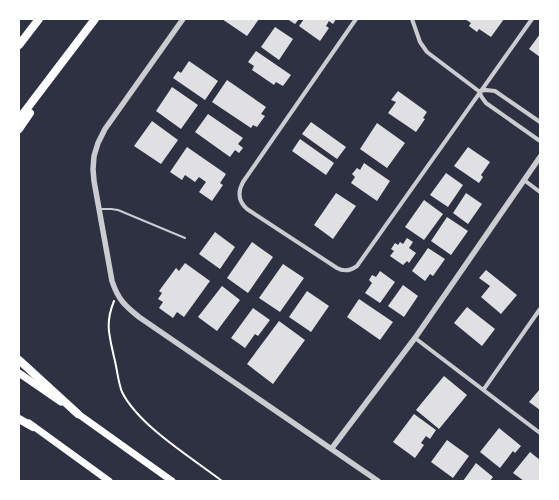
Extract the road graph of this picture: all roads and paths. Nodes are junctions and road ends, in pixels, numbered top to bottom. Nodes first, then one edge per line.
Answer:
1 (39, 19) edge
2 (95, 19) edge
3 (183, 19) edge
4 (356, 19) edge
5 (412, 19) edge
6 (532, 19) edge
7 (19, 45) edge
8 (70, 52) junction
9 (480, 92) junction
10 (19, 119) edge
11 (540, 122) edge
12 (19, 129) edge
13 (540, 141) edge
14 (540, 157) edge
15 (524, 180) junction
16 (540, 192) edge
17 (99, 209) junction
18 (185, 238) dead end
19 (116, 294) junction
20 (540, 309) edge
21 (415, 338) junction
22 (19, 360) edge
23 (19, 373) edge
24 (484, 389) junction
25 (78, 414) junction
26 (19, 417) edge
27 (33, 427) joint
28 (540, 433) edge
29 (332, 448) junction
30 (109, 481) edge
31 (172, 481) edge
32 (222, 481) edge
33 (378, 481) edge

1 - 7 highway
2 - 8 highway
3 - 17 street
4 - 9 street
5 - 9 street
6 - 9 street
8 - 10 highway
8 - 12 highway
9 - 11 street
9 - 13 street
14 - 15 street
15 - 16 street
15 - 21 street
17 - 18 lane
17 - 19 street
19 - 29 street
19 - 32 path
20 - 24 street
21 - 24 street
21 - 29 street
22 - 25 highway
23 - 25 main road
24 - 28 street
25 - 31 main road
26 - 27 highway
27 - 30 main road
29 - 33 street

